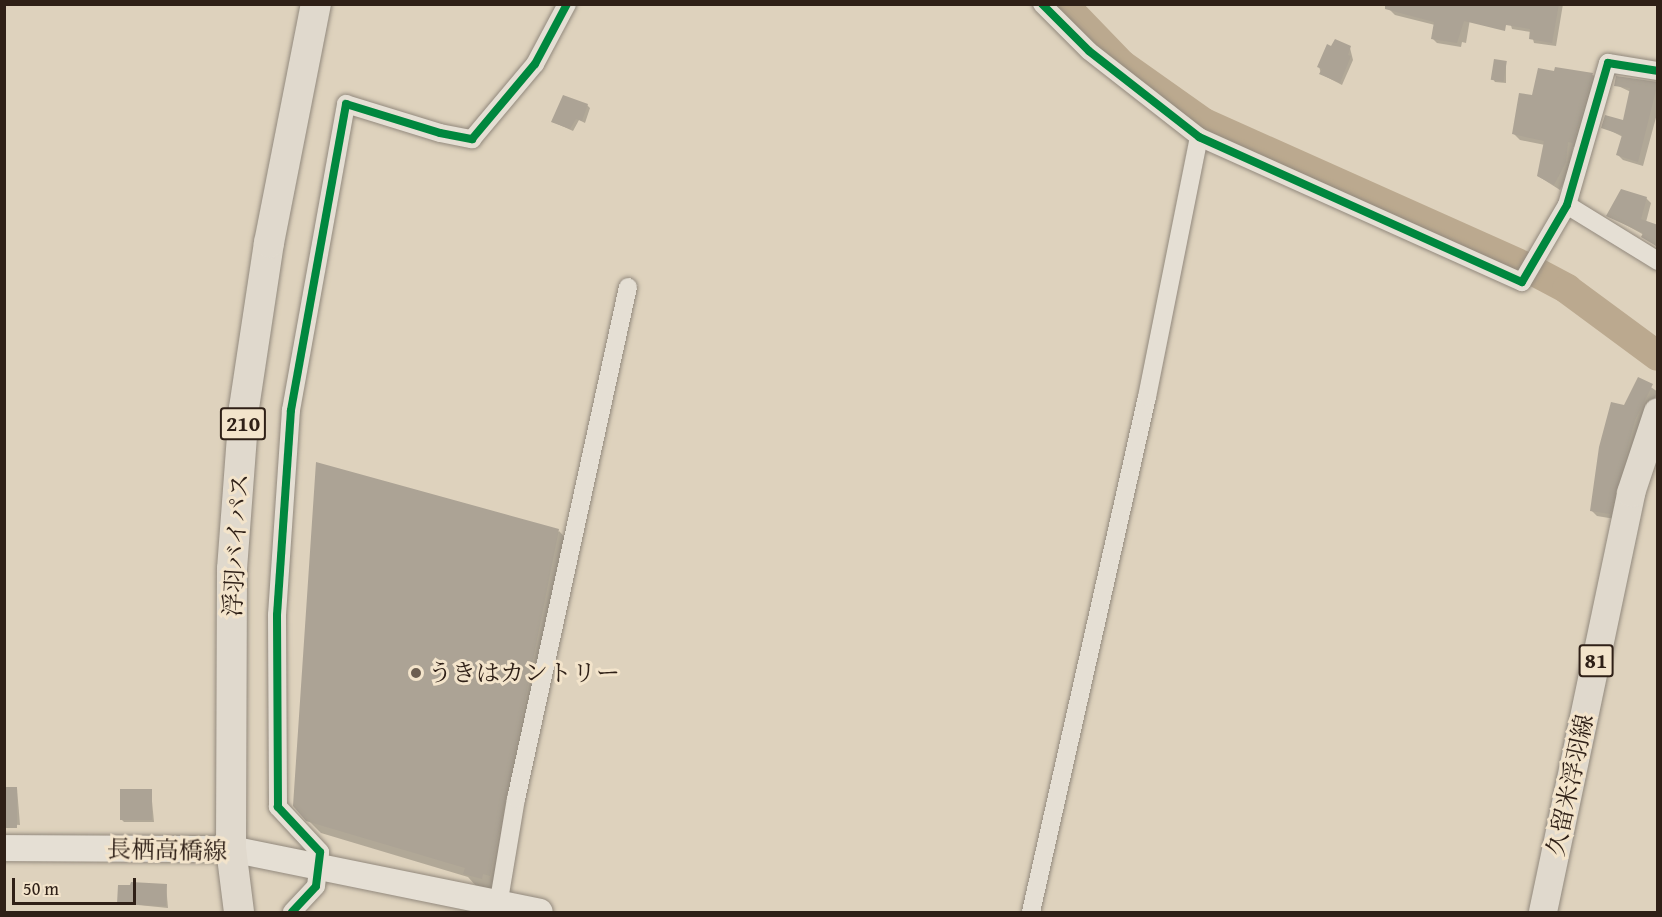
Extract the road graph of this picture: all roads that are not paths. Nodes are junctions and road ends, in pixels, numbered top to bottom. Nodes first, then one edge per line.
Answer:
1 (316, 4) edge
2 (567, 4) edge
3 (1042, 4) edge
4 (1658, 71) edge
5 (1200, 137) junction
6 (1567, 205) junction
7 (1658, 261) edge
8 (628, 287) dead end
9 (1658, 412) edge
10 (4, 848) edge
11 (231, 849) junction
12 (319, 867) junction
13 (498, 908) edge
14 (238, 912) edge
15 (292, 912) edge
16 (540, 912) edge
17 (1031, 912) edge
18 (1543, 912) edge

1 - 11 highway, 浮羽バイパス / 210
2 - 12 street
3 - 5 street
4 - 6 street
5 - 6 street
5 - 17 street
6 - 7 street
8 - 13 street
9 - 18 main road, 久留米浮羽線 / 81
10 - 11 main road, 長栖高橋線
11 - 12 main road, 長栖高橋線
11 - 14 highway, 浮羽バイパス / 210
12 - 13 main road, 長栖高橋線
12 - 15 street
13 - 16 main road, 長栖高橋線

